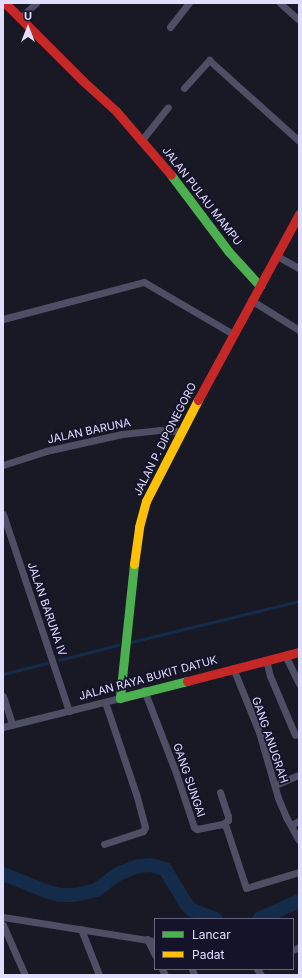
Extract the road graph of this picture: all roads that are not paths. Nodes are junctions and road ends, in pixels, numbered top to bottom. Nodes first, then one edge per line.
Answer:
1 (5, 3) edge
2 (36, 3) edge
3 (189, 3) edge
4 (280, 3) edge
5 (20, 18) junction
6 (299, 20) edge
7 (170, 27) dead end
8 (184, 88) dead end
9 (168, 106) dead end
10 (142, 141) junction
11 (299, 141) edge
12 (299, 214) edge
13 (296, 227) edge
14 (277, 256) junction
15 (299, 268) edge
16 (260, 286) junction
17 (252, 300) junction
18 (3, 319) edge
19 (299, 330) edge
20 (233, 334) junction
21 (181, 431) junction
22 (3, 465) edge
23 (3, 514) edge
24 (299, 652) edge
25 (284, 655) junction
26 (266, 660) junction
27 (233, 668) junction
28 (299, 684) edge
29 (144, 690) junction
30 (3, 696) edge
31 (120, 698) junction
32 (105, 702) junction
33 (69, 711) junction
34 (12, 724) junction
35 (3, 727) edge
36 (295, 735) dead end
37 (299, 775) edge
38 (275, 785) junction
39 (220, 792) dead end
40 (299, 821) edge
41 (223, 824) junction
42 (291, 825) junction
43 (299, 840) edge
44 (104, 844) dead end
45 (297, 874) edge
46 (3, 917) edge
47 (3, 925) edge
48 (81, 929) junction
49 (151, 940) edge
50 (154, 951) edge
51 (25, 975) edge
52 (99, 975) edge

1 - 5 main road, JALAN PULAU MAMPU
2 - 5 street
3 - 7 street
4 - 6 street
5 - 10 main road, JALAN PULAU MAMPU
8 - 11 street
9 - 10 street
10 - 16 main road, JALAN PULAU MAMPU
12 - 13 main road, JALAN P. DIPONEGORO
13 - 14 main road, JALAN P. DIPONEGORO
14 - 15 street
14 - 16 main road, JALAN P. DIPONEGORO
16 - 17 main road, JALAN P. DIPONEGORO
17 - 19 street
17 - 20 main road, JALAN P. DIPONEGORO
18 - 20 street
20 - 21 main road, JALAN P. DIPONEGORO
21 - 22 street, JALAN BARUNA
21 - 31 main road, JALAN P. DIPONEGORO
23 - 33 street, JALAN BARUNA IV
24 - 25 main road, JALAN RAYA BUKIT DATUK
25 - 26 main road, JALAN RAYA BUKIT DATUK
25 - 28 street
26 - 27 main road, JALAN RAYA BUKIT DATUK
26 - 36 street
27 - 29 main road, JALAN RAYA BUKIT DATUK
27 - 38 street, GANG ANUGRAH
29 - 31 main road, JALAN RAYA BUKIT DATUK
29 - 41 street, GANG SUNGAI
30 - 34 street
31 - 32 street, JALAN RAYA BUKIT DATUK
32 - 33 street, JALAN RAYA BUKIT DATUK
32 - 44 street
33 - 34 street, JALAN RAYA BUKIT DATUK
34 - 35 street, JALAN RAYA BUKIT DATUK
37 - 38 street
38 - 42 street, GANG ANUGRAH
39 - 41 street
40 - 42 street
41 - 45 street
42 - 43 street, GANG ANUGRAH
46 - 48 street
47 - 51 street
48 - 49 street
48 - 52 street
49 - 50 street

